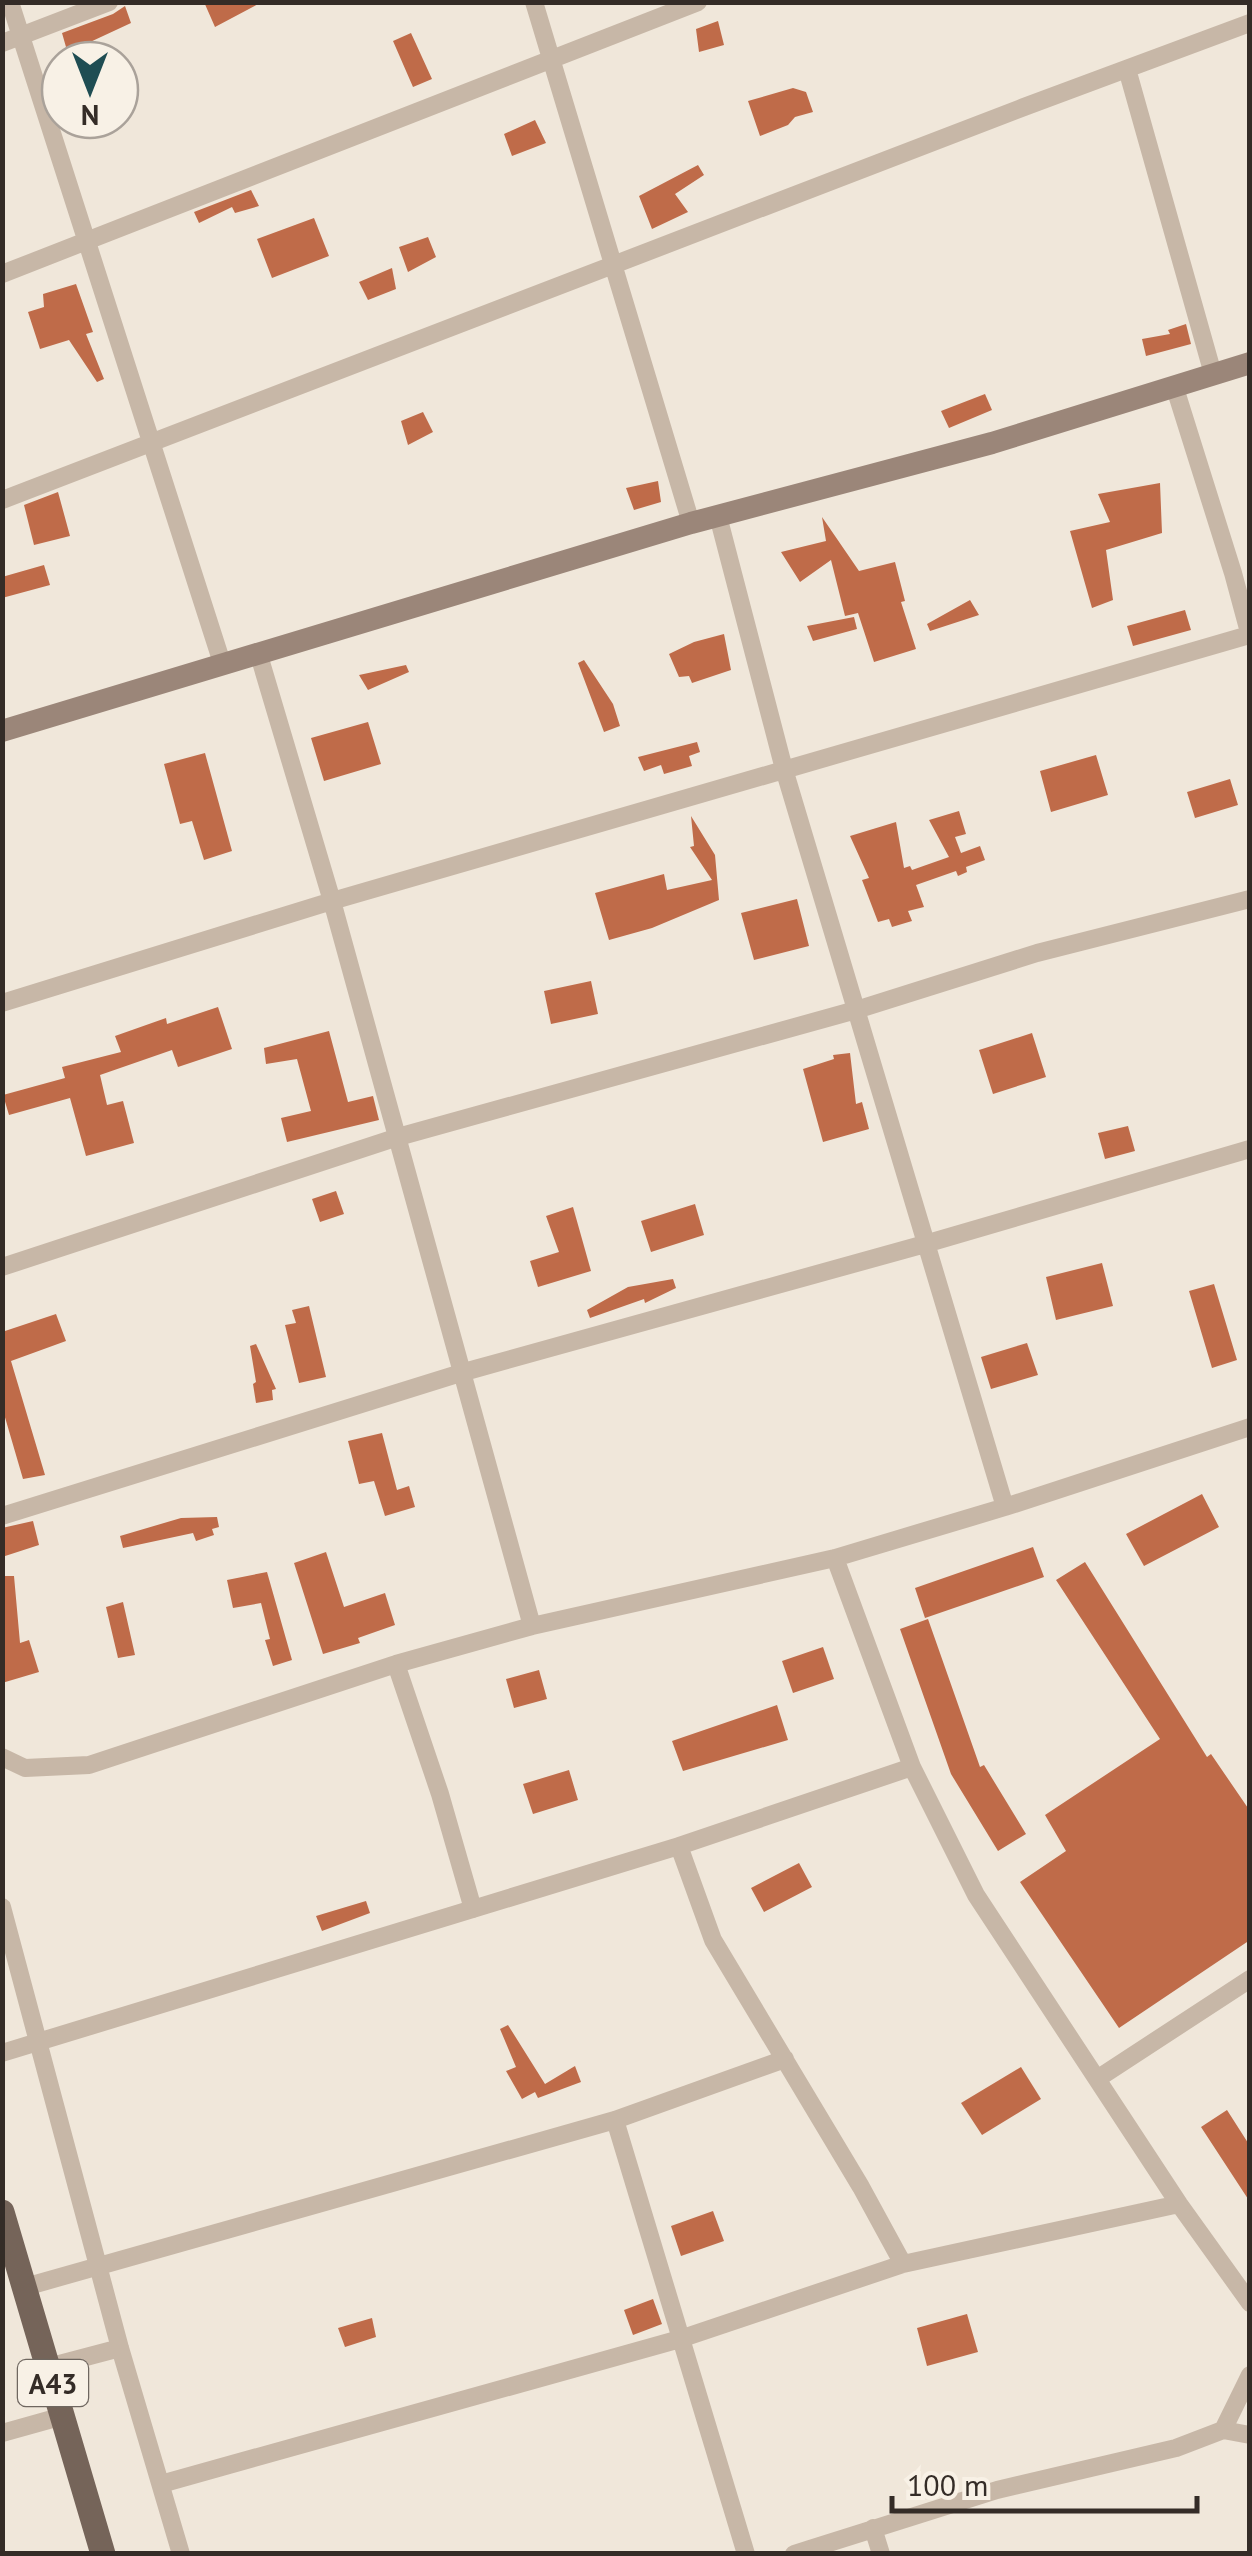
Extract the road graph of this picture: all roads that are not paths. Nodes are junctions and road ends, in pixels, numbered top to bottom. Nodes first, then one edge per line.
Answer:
1 (10, 2) edge
2 (109, 2) edge
3 (534, 2) edge
4 (698, 2) edge
5 (1250, 23) edge
6 (22, 36) junction
7 (2, 43) edge
8 (549, 59) junction
9 (1127, 69) junction
10 (86, 243) junction
11 (612, 264) junction
12 (2, 274) edge
13 (1250, 362) edge
14 (1213, 374) junction
15 (1174, 385) junction
16 (152, 440) junction
17 (2, 500) edge
18 (718, 516) junction
19 (691, 523) junction
20 (1242, 570) edge
21 (1249, 635) edge
22 (258, 652) junction
23 (222, 662) junction
24 (2, 732) edge
25 (784, 769) junction
26 (1250, 899) edge
27 (332, 901) junction
28 (2, 1003) edge
29 (856, 1010) junction
30 (398, 1137) junction
31 (1250, 1150) edge
32 (925, 1244) junction
33 (2, 1267) edge
34 (464, 1372) junction
35 (1250, 1428) edge
36 (1004, 1507) junction
37 (2, 1516) edge
38 (834, 1558) junction
39 (532, 1626) junction
40 (396, 1664) junction
41 (2, 1758) edge
42 (912, 1767) junction
43 (679, 1846) junction
44 (2, 1907) edge
45 (472, 1909) junction
46 (1250, 1978) edge
47 (37, 2042) junction
48 (2, 2052) edge
49 (785, 2059) junction
50 (1098, 2079) junction
51 (614, 2120) junction
52 (1178, 2204) junction
53 (4, 2222) edge
54 (902, 2264) junction
55 (97, 2267) junction
56 (24, 2287) junction
57 (1248, 2299) edge
58 (680, 2339) junction
59 (120, 2348) junction
60 (48, 2367) junction
61 (1250, 2375) edge
62 (63, 2416) junction
63 (1223, 2430) junction
64 (2, 2433) edge
65 (1250, 2435) edge
66 (160, 2484) junction
67 (873, 2528) junction
68 (102, 2554) edge
69 (182, 2554) edge
70 (746, 2554) edge
71 (794, 2554) edge
72 (881, 2554) edge

1 - 6 street
2 - 6 street
3 - 8 street
4 - 8 street
5 - 9 street
6 - 7 street
6 - 10 street
8 - 10 street
8 - 11 street
9 - 11 street
9 - 14 street
10 - 12 street
10 - 16 street
11 - 16 street
11 - 19 street
13 - 14 street
14 - 15 street
15 - 18 street
15 - 20 street
16 - 17 street
16 - 23 street
18 - 19 street
18 - 25 street
19 - 22 street
20 - 21 street
21 - 25 street
22 - 23 street
22 - 27 street
23 - 24 street
25 - 27 street
25 - 29 street
26 - 29 street
27 - 28 street
27 - 30 street
29 - 30 street
29 - 32 street
30 - 33 street
30 - 34 street
31 - 32 street
32 - 34 street
32 - 36 street
34 - 37 street
34 - 39 street
35 - 36 street
36 - 38 street
38 - 39 street
38 - 42 street
39 - 40 street
40 - 41 street
40 - 45 street
42 - 43 street
42 - 50 street
43 - 45 street
43 - 49 street
44 - 47 street
45 - 47 street
46 - 50 street
47 - 48 street
47 - 55 street
49 - 51 street
49 - 54 street
50 - 52 street
51 - 55 street
51 - 58 street
52 - 54 street
52 - 57 street
53 - 56 main road, A43
54 - 58 street
55 - 56 street
55 - 59 street
56 - 60 main road, A43
58 - 66 street
58 - 70 street
59 - 60 street
59 - 66 street
60 - 62 main road, A43
61 - 63 street
62 - 64 street
62 - 68 main road, A43
63 - 65 street
63 - 67 street
66 - 69 street
67 - 71 street
67 - 72 street

